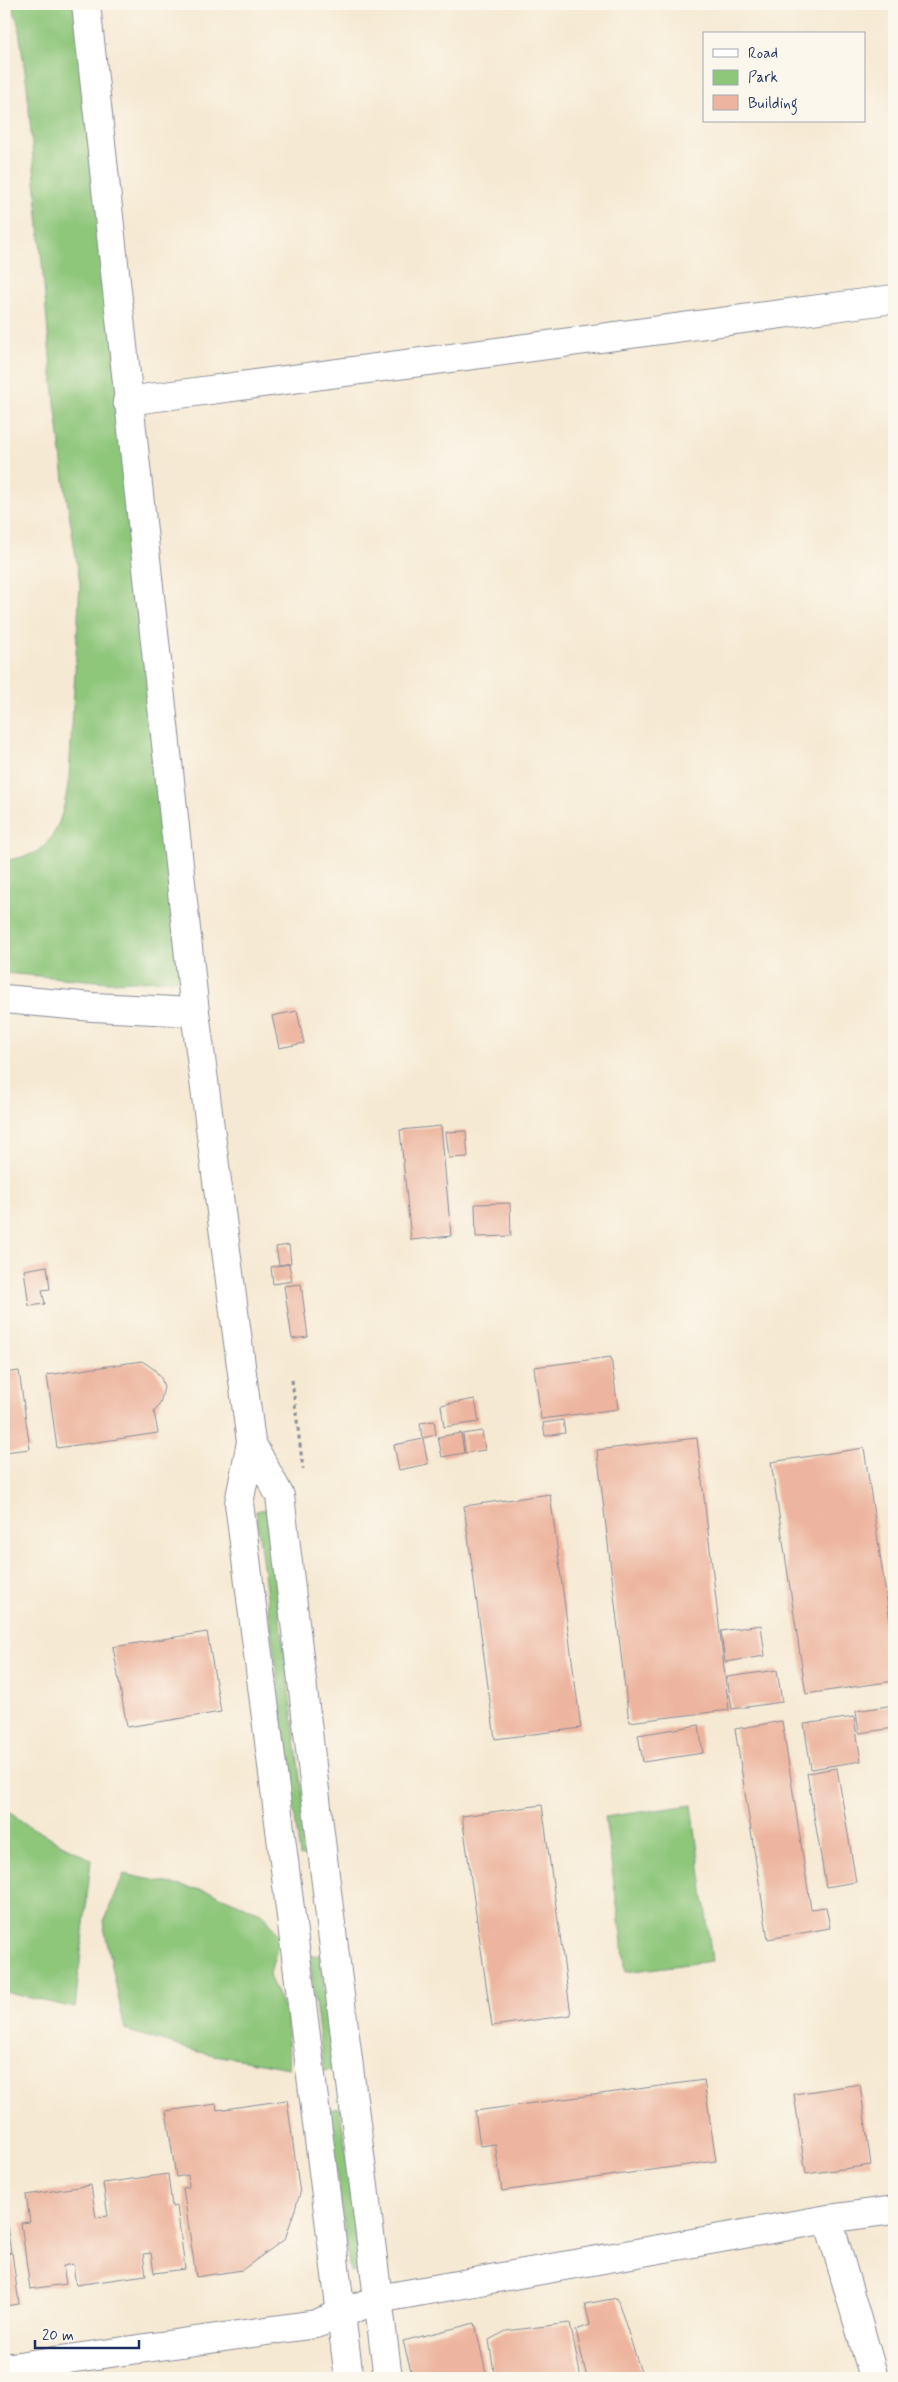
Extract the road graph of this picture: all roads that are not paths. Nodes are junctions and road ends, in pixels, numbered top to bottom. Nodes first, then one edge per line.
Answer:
1 (86, 4) edge
2 (894, 299) edge
3 (127, 401) junction
4 (4, 999) edge
5 (195, 1012) junction
6 (251, 1442) junction
7 (328, 1900) junction
8 (292, 1905) junction
9 (351, 2088) junction
10 (314, 2093) junction
11 (894, 2210) edge
12 (828, 2219) junction
13 (378, 2299) junction
14 (342, 2314) junction
15 (4, 2368) edge
16 (42, 2371) edge
17 (350, 2378) edge
18 (388, 2378) edge
19 (874, 2378) edge

1 - 3 street
2 - 3 street
3 - 5 street
4 - 5 street
5 - 6 street
6 - 7 street
6 - 8 street
7 - 8 street
7 - 9 street
8 - 10 street
9 - 10 street
9 - 13 street
10 - 14 street
11 - 12 street
12 - 13 street
12 - 19 street
13 - 14 street
13 - 18 street
14 - 16 street
14 - 17 street
15 - 16 street

